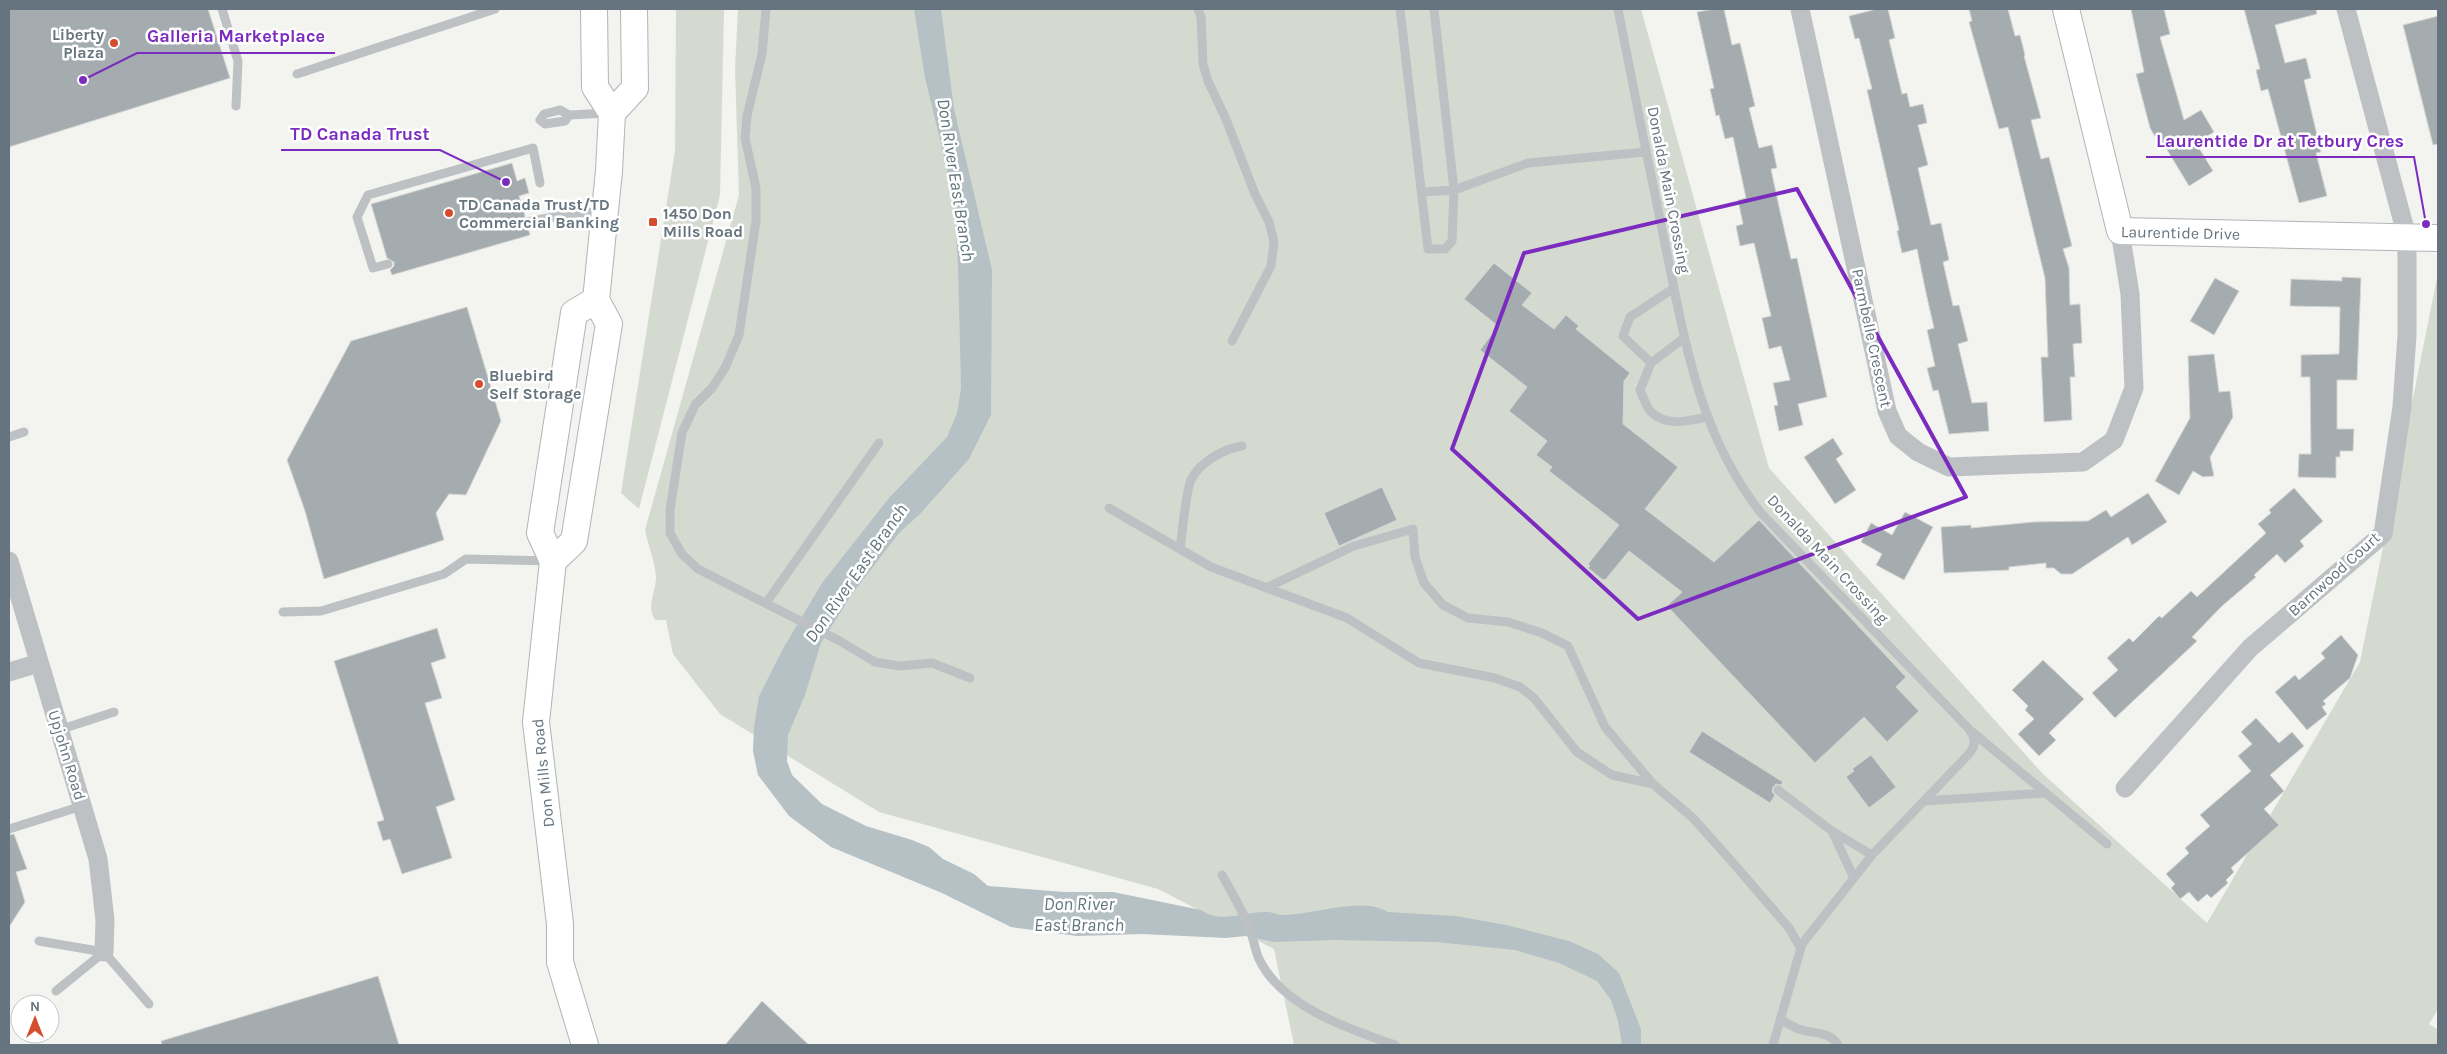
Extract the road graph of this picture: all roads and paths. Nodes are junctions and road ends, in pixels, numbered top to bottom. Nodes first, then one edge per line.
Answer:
1 (222, 9) edge
2 (495, 9) edge
3 (594, 9) edge
4 (634, 9) edge
5 (766, 9) edge
6 (1198, 9) edge
7 (1400, 9) edge
8 (1434, 9) edge
9 (1618, 9) edge
10 (1800, 9) edge
11 (2066, 9) edge
12 (2346, 9) edge
13 (297, 74) dead end
14 (236, 106) dead end
15 (612, 113) junction
16 (569, 115) dead end
17 (1646, 152) junction
18 (540, 183) dead end
19 (1454, 190) junction
20 (1422, 192) junction
21 (606, 212) junction
22 (527, 222) dead end
23 (2120, 231) junction
24 (2407, 238) junction
25 (2438, 238) edge
26 (388, 264) dead end
27 (1674, 288) junction
28 (596, 300) junction
29 (1684, 338) junction
30 (1232, 341) dead end
31 (1651, 363) junction
32 (1707, 417) junction
33 (24, 432) dead end
34 (9, 437) edge
35 (878, 444) dead end
36 (1242, 446) dead end
37 (1109, 508) dead end
38 (1180, 549) junction
39 (9, 561) edge
40 (553, 561) junction
41 (1266, 588) junction
42 (766, 603) junction
43 (284, 612) dead end
44 (39, 663) junction
45 (9, 672) edge
46 (970, 678) dead end
47 (114, 712) dead end
48 (1969, 729) junction
49 (60, 730) junction
50 (1653, 784) junction
51 (2124, 788) dead end
52 (1778, 790) dead end
53 (2046, 793) junction
54 (1924, 801) junction
55 (82, 806) junction
56 (9, 829) edge
57 (1832, 831) junction
58 (2107, 844) dead end
59 (1872, 855) junction
60 (1222, 875) dead end
61 (1854, 878) junction
62 (560, 924) junction
63 (39, 941) dead end
64 (1800, 947) junction
65 (104, 952) junction
66 (56, 991) dead end
67 (150, 1004) dead end
68 (1781, 1020) junction
69 (585, 1045) edge
70 (602, 1045) edge
71 (1395, 1045) edge
72 (1773, 1045) edge
73 (1838, 1045) edge

1 - 14 lane
2 - 13 lane
3 - 15 main road
4 - 15 main road
5 - 42 lane
6 - 30 lane
7 - 20 lane
8 - 19 lane
9 - 17 lane, Donalda Main Crossing
10 - 23 street, Parmbelle Crescent
11 - 23 main road, Laurentide Drive
12 - 24 street, Barnwood Court
15 - 16 lane
15 - 21 main road
17 - 19 lane
17 - 27 lane, Donalda Main Crossing
18 - 26 lane
19 - 20 lane
19 - 20 lane
21 - 22 lane
21 - 28 main road
23 - 24 main road, Laurentide Drive
24 - 25 main road, Laurentide Drive
24 - 51 street, Barnwood Court
27 - 29 lane, Donalda Main Crossing
27 - 31 lane
28 - 40 main road
28 - 40 main road
29 - 31 lane
29 - 32 lane, Donalda Main Crossing
31 - 32 lane
32 - 48 lane, Donalda Main Crossing
33 - 34 lane
35 - 42 lane
36 - 38 lane
37 - 38 lane
38 - 41 lane
39 - 44 street, Upjohn Road
40 - 43 lane
40 - 62 main road, Don Mills Road
41 - 50 lane
41 - 50 lane
42 - 46 lane
44 - 45 street
44 - 49 street, Upjohn Road
47 - 49 lane
48 - 53 lane, Donalda Main Crossing
48 - 54 lane
49 - 55 street, Upjohn Road
50 - 64 lane
52 - 57 lane
53 - 54 lane
53 - 58 lane, Donalda Main Crossing
54 - 59 lane
55 - 56 lane
55 - 65 street, Upjohn Road
57 - 59 lane
57 - 61 lane
59 - 61 lane
60 - 71 lane
61 - 64 lane
62 - 69 main road, Don Mills Road
62 - 70 main road, Don Mills Road
63 - 65 lane
64 - 68 lane
65 - 66 lane
65 - 67 lane
68 - 72 lane
68 - 73 lane

